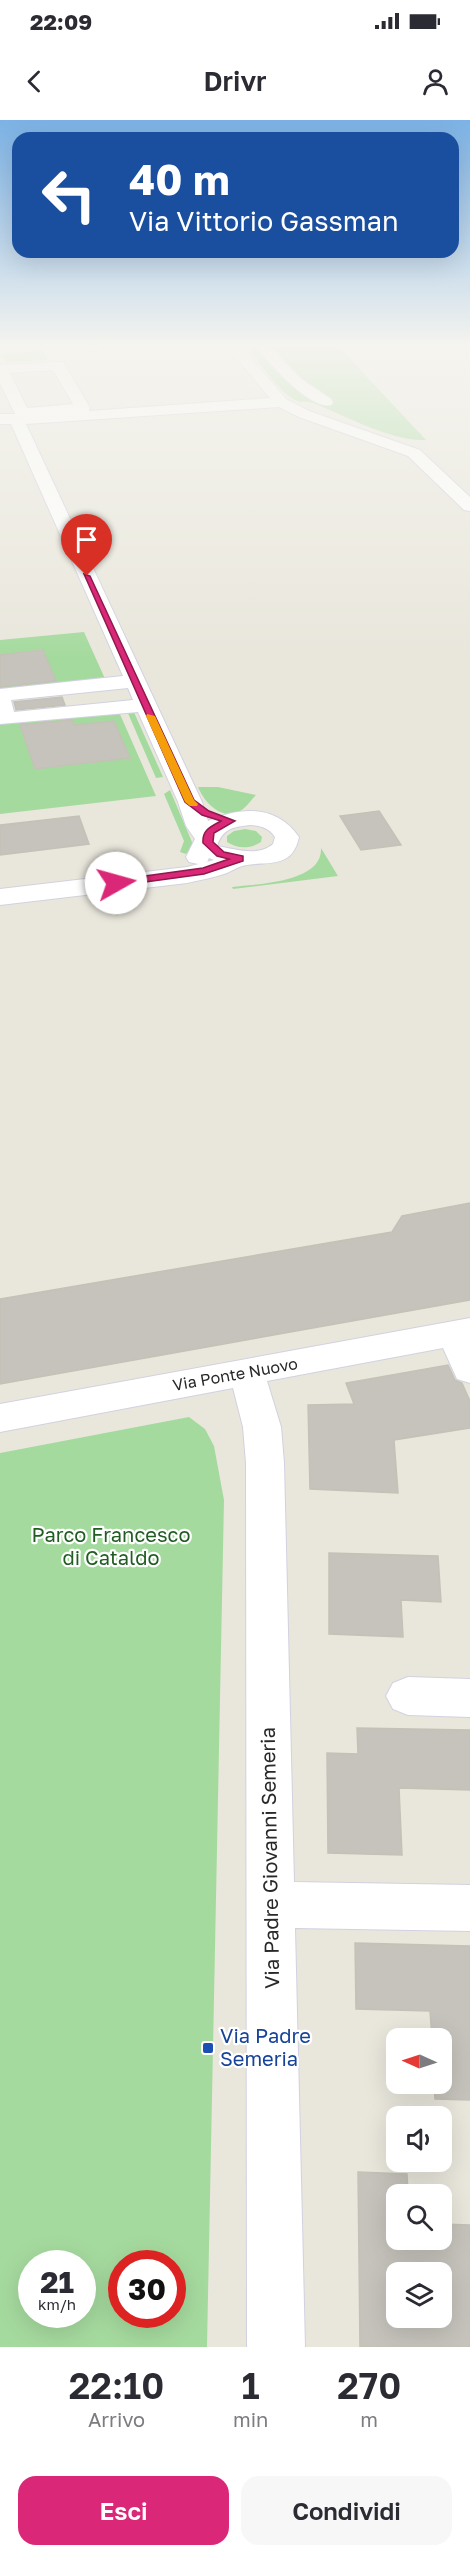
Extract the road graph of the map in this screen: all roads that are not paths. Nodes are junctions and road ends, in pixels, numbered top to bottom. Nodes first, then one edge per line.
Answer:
1 (23, 449) edge
2 (403, 449) edge
3 (470, 507) edge
4 (135, 681) junction
5 (0, 695) edge
6 (145, 705) junction
7 (2, 713) edge
8 (190, 802) junction
9 (230, 821) junction
10 (207, 839) junction
11 (240, 858) junction
12 (178, 876) junction
13 (0, 897) edge
14 (462, 1332) edge
15 (470, 1370) edge
16 (246, 1371) junction
17 (0, 1418) edge
18 (408, 1696) dead end
19 (470, 1698) edge
20 (271, 1905) junction
21 (470, 1908) edge
22 (276, 2347) edge

1 - 4 street
2 - 3 street
4 - 5 street
4 - 6 street
6 - 7 street
6 - 8 street
8 - 9 street
8 - 10 street
9 - 10 street
9 - 11 street
10 - 11 street
10 - 12 street
11 - 12 street
12 - 13 street
14 - 15 street
14 - 16 street, Via Ponte Nuovo
16 - 17 street, Via Ponte Nuovo
16 - 20 street, Via Padre Giovanni Semeria
18 - 19 street
20 - 21 street
20 - 22 street, Via Padre Giovanni Semeria

